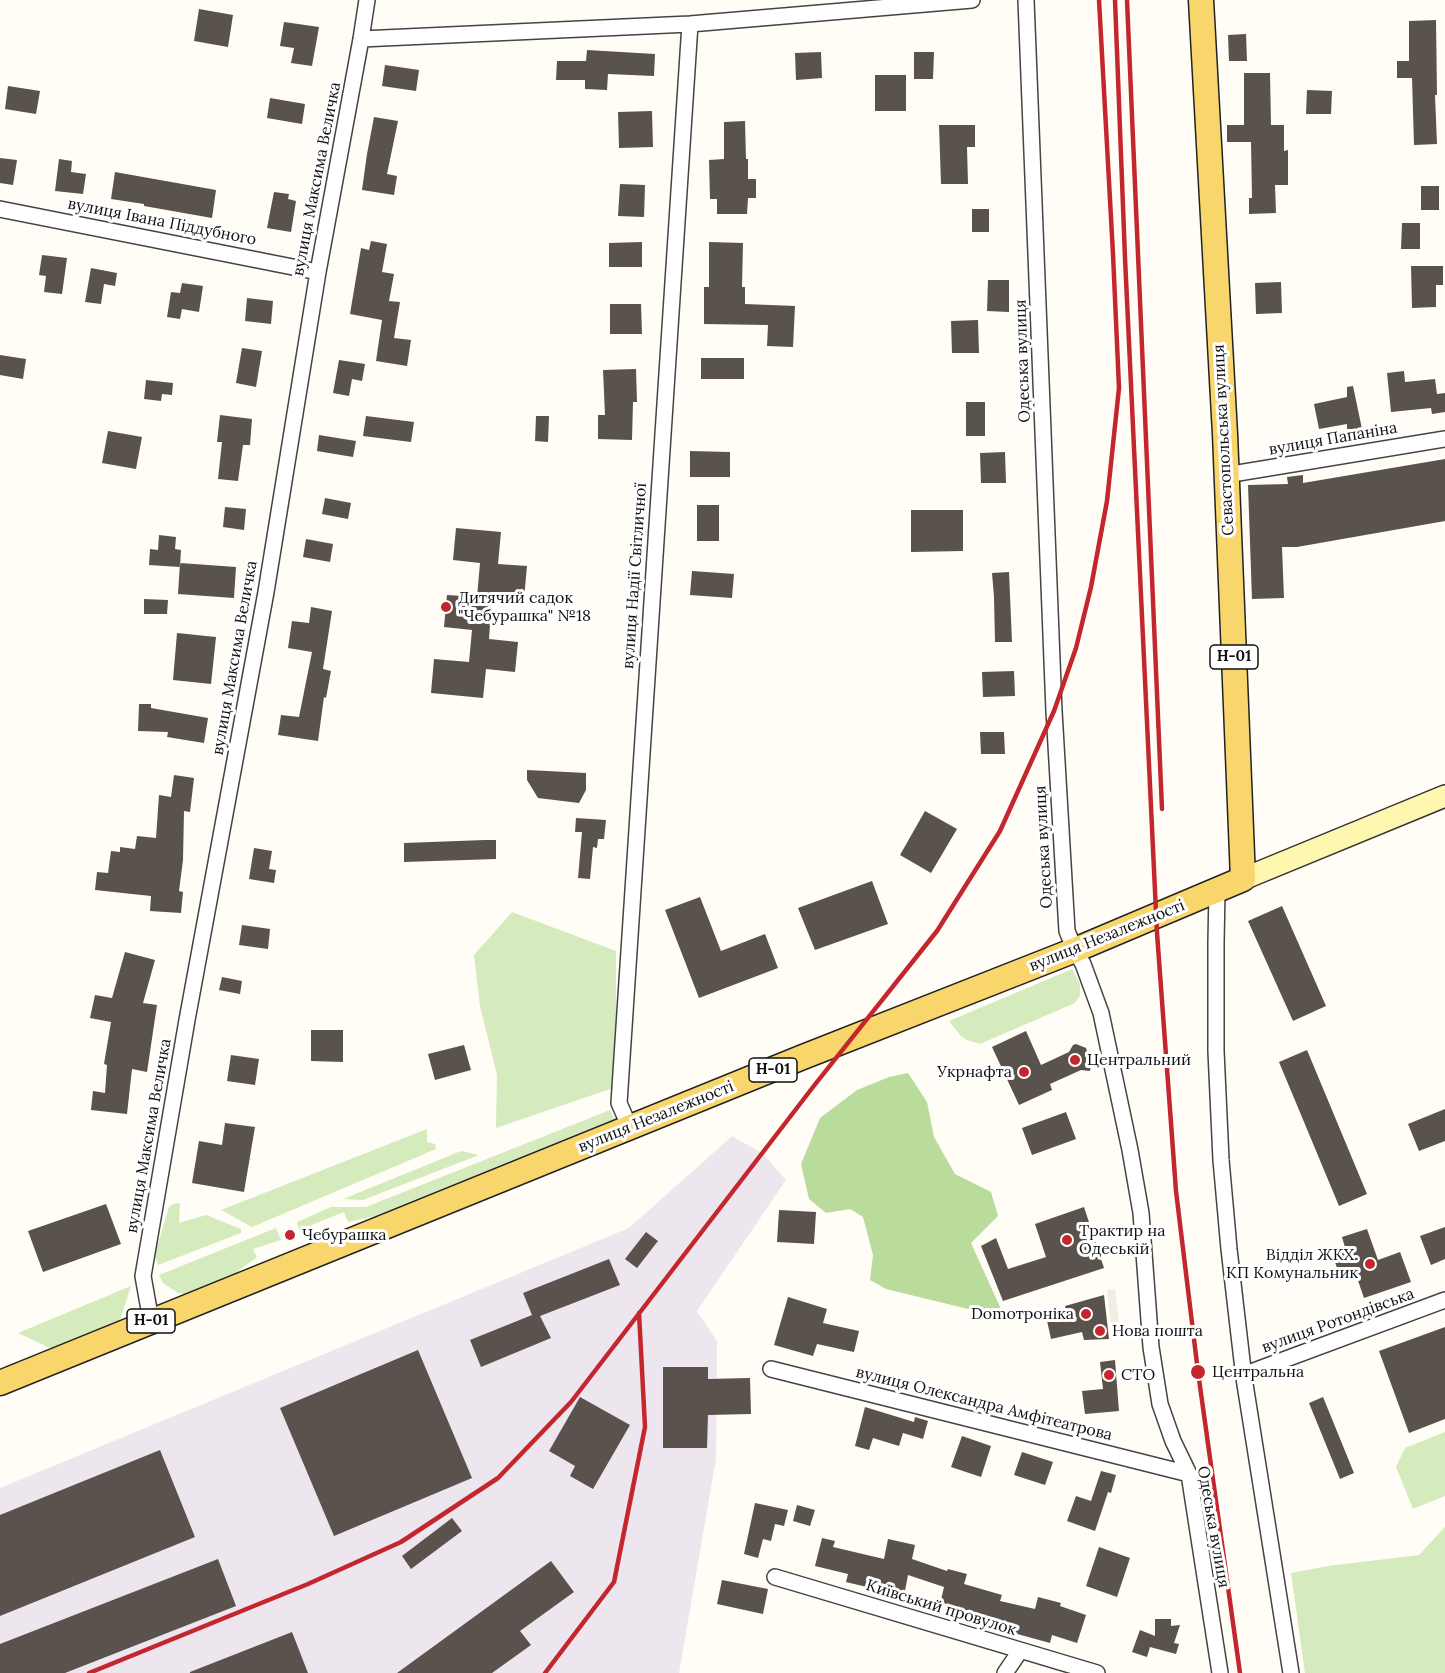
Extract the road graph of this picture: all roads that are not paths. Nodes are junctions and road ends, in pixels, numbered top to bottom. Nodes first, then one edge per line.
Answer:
1 (367, 0) edge
2 (972, 0) edge
3 (1026, 0) edge
4 (1201, 0) edge
5 (690, 24) junction
6 (361, 39) junction
7 (0, 209) edge
8 (318, 272) junction
9 (1445, 438) edge
10 (1226, 475) junction
11 (1445, 796) edge
12 (1243, 879) junction
13 (1217, 890) junction
14 (1075, 950) junction
15 (630, 1128) junction
16 (1445, 1300) edge
17 (151, 1321) junction
18 (771, 1369) dead end
19 (1244, 1378) junction
20 (0, 1383) edge
21 (1189, 1474) junction
22 (775, 1577) dead end
23 (1020, 1651) junction
24 (1005, 1673) edge
25 (1097, 1673) edge
26 (1220, 1673) edge
27 (1291, 1673) edge

1 - 6 street, вулиця Максима Величка
2 - 5 street
3 - 14 street, Одеська вулиця
4 - 10 main road, Севастопольська вулиця / Н-01
5 - 6 street
5 - 15 street, вулиця Надії Світличної
6 - 8 street, вулиця Максима Величка
7 - 8 street, вулиця Івана Піддубного
8 - 17 street, вулиця Максима Величка
9 - 10 street, вулиця Папаніна
10 - 12 main road, Севастопольська вулиця / Н-01
11 - 12 main road, вулиця Незалежності
12 - 13 main road, вулиця Незалежності / Н-01
13 - 14 main road, вулиця Незалежності / Н-01
13 - 19 street
14 - 15 main road, вулиця Незалежності / Н-01
14 - 21 street, Одеська вулиця
15 - 17 main road, вулиця Незалежності / Н-01
16 - 19 street, вулиця Ротондівська
17 - 20 main road, вулиця Незалежності / Н-01
18 - 21 street, вулиця Олександра Амфітеатрова
19 - 27 street
21 - 26 street, Одеська вулиця
22 - 23 street, Київський провулок
23 - 24 street
23 - 25 street, Київський провулок

